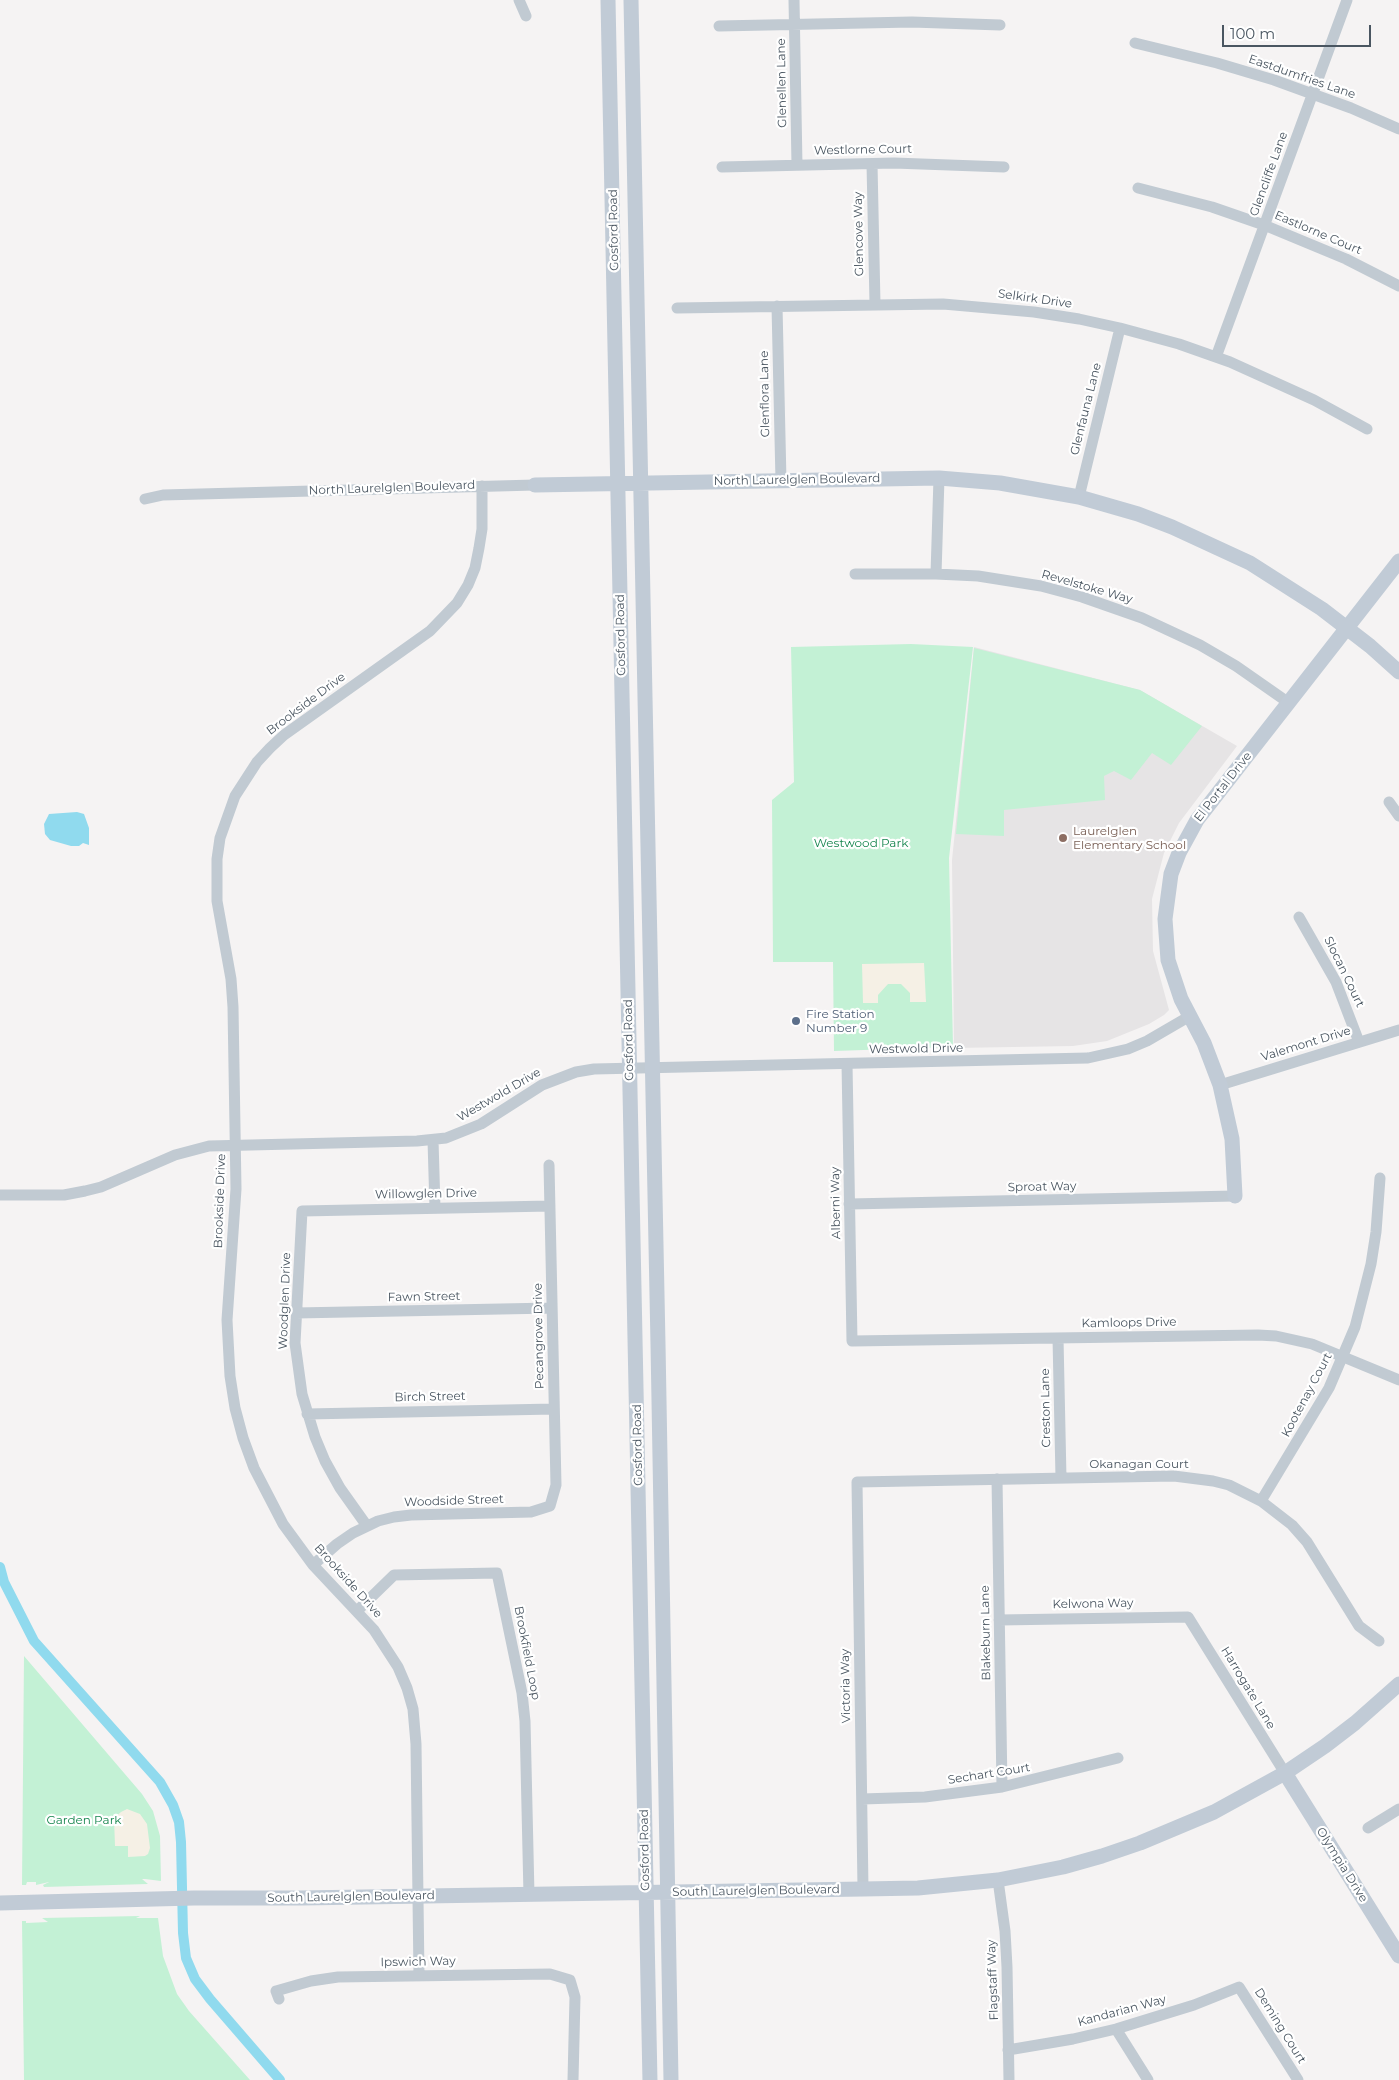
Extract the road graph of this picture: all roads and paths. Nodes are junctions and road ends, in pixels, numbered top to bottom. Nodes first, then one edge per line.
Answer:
1 (519, 0) edge
2 (608, 0) edge
3 (631, 0) edge
4 (794, 0) edge
5 (1347, 0) edge
6 (526, 16) dead end
7 (794, 24) junction
8 (1000, 25) dead end
9 (719, 26) dead end
10 (1135, 43) dead end
11 (1313, 93) junction
12 (1399, 129) edge
13 (872, 164) junction
14 (797, 165) junction
15 (722, 166) dead end
16 (1004, 167) dead end
17 (1138, 188) dead end
18 (1264, 225) junction
19 (1399, 286) edge
20 (874, 304) junction
21 (777, 306) junction
22 (677, 308) dead end
23 (1120, 328) junction
24 (1216, 357) junction
25 (1367, 429) dead end
26 (939, 478) junction
27 (780, 481) junction
28 (641, 482) junction
29 (618, 483) junction
30 (535, 485) joint
31 (482, 486) junction
32 (1079, 498) junction
33 (145, 499) dead end
34 (1399, 560) edge
35 (855, 574) dead end
36 (936, 574) junction
37 (1348, 628) junction
38 (1399, 672) edge
39 (1289, 703) junction
40 (1390, 802) dead end
41 (1399, 816) edge
42 (1299, 917) dead end
43 (1190, 1016) junction
44 (1399, 1030) edge
45 (1359, 1042) junction
46 (847, 1064) junction
47 (652, 1066) junction
48 (630, 1068) junction
49 (1220, 1084) junction
50 (433, 1140) junction
51 (236, 1145) junction
52 (550, 1165) dead end
53 (1380, 1178) dead end
54 (3, 1195) edge
55 (1235, 1196) joint
56 (849, 1204) junction
57 (550, 1206) junction
58 (435, 1208) junction
59 (302, 1211) joint
60 (552, 1308) junction
61 (296, 1313) junction
62 (1058, 1338) junction
63 (852, 1341) joint
64 (1344, 1357) junction
65 (1399, 1380) edge
66 (554, 1409) junction
67 (307, 1414) junction
68 (1061, 1478) junction
69 (997, 1479) junction
70 (857, 1482) joint
71 (1261, 1501) junction
72 (550, 1506) joint
73 (367, 1526) junction
74 (313, 1565) junction
75 (356, 1611) junction
76 (1188, 1617) joint
77 (999, 1620) junction
78 (1379, 1640) dead end
79 (1399, 1684) edge
80 (1118, 1758) dead end
81 (1285, 1773) junction
82 (1002, 1787) junction
83 (862, 1799) junction
84 (1399, 1809) edge
85 (1368, 1828) dead end
86 (998, 1880) junction
87 (863, 1889) junction
88 (646, 1892) junction
89 (668, 1892) junction
90 (529, 1895) junction
91 (419, 1896) junction
92 (0, 1903) edge
93 (1399, 1956) edge
94 (419, 1976) junction
95 (1239, 1987) joint
96 (279, 1999) dead end
97 (1116, 2029) junction
98 (1008, 2050) junction
99 (573, 2080) edge
100 (650, 2080) edge
101 (671, 2080) edge
102 (1009, 2080) edge
103 (1148, 2080) edge
104 (1298, 2080) edge

1 - 6 street
2 - 29 main road, Gosford Road
3 - 28 main road, Gosford Road
4 - 7 street, Glenellen Lane
5 - 11 street, Glencliffe Lane
7 - 8 street
7 - 9 street
7 - 14 street, Glenellen Lane
10 - 11 street, Eastdumfries Lane
11 - 12 street, Eastdumfries Lane
11 - 18 street, Glencliffe Lane
13 - 14 street, Westlorne Court
13 - 16 street, Westlorne Court
13 - 20 street, Glencove Way
14 - 15 street, Westlorne Court
17 - 18 street, Eastlorne Court
18 - 19 street, Eastlorne Court
18 - 24 street, Glencliffe Lane
20 - 21 street, Selkirk Drive
20 - 23 street, Selkirk Drive
21 - 22 street, Selkirk Drive
21 - 27 street, Glenflora Lane
23 - 24 street, Selkirk Drive
23 - 32 street, Glenfauna Lane
24 - 25 street, Selkirk Drive
26 - 27 main road, North Laurelglen Boulevard
26 - 32 main road, North Laurelglen Boulevard
26 - 36 street
27 - 28 main road, North Laurelglen Boulevard
28 - 29 main road, North Laurelglen Boulevard
28 - 47 main road, Gosford Road
29 - 30 main road, North Laurelglen Boulevard
29 - 48 main road, Gosford Road
30 - 31 street, North Laurelglen Boulevard
31 - 33 street, North Laurelglen Boulevard
31 - 51 street, Brookside Drive
32 - 37 main road, North Laurelglen Boulevard
34 - 37 main road, El Portal Drive
35 - 36 street, Revelstoke Way
36 - 39 street, Revelstoke Way
37 - 38 main road, North Laurelglen Boulevard
37 - 39 main road, El Portal Drive
39 - 43 main road, El Portal Drive
40 - 41 street
42 - 45 street, Slocan Court
43 - 46 street, Westwold Drive
43 - 49 main road, El Portal Drive
44 - 45 street, Valemont Drive
45 - 49 street, Valemont Drive
46 - 47 street, Westwold Drive
46 - 56 street, Alberni Way
47 - 48 street, Westwold Drive
47 - 89 main road, Gosford Road
48 - 50 street, Westwold Drive
48 - 88 main road, Gosford Road
49 - 55 main road, El Portal Drive
50 - 51 street, Westwold Drive
50 - 58 street
51 - 54 street, Westwold Drive
51 - 74 street, Brookside Drive
52 - 57 street, Pecangrove Drive
53 - 64 street, Kootenay Court
55 - 56 street, Sproat Way
56 - 63 street, Alberni Way
57 - 58 street, Willowglen Drive
57 - 60 street, Pecangrove Drive
58 - 59 street, Willowglen Drive
59 - 61 street, Woodglen Drive
60 - 61 street, Fawn Street
60 - 66 street, Pecangrove Drive
61 - 67 street, Woodglen Drive
62 - 63 street, Kamloops Drive
62 - 64 street, Kamloops Drive
62 - 68 street, Creston Lane
64 - 65 street, Kamloops Drive
64 - 71 street, Kootenay Court
66 - 67 street, Birch Street
66 - 72 street, Pecangrove Drive
67 - 73 street, Woodglen Drive
68 - 69 street, Okanagan Court
68 - 71 street, Okanagan Court
69 - 70 street, Okanagan Court
69 - 77 street, Blakeburn Lane
70 - 83 street, Victoria Way
71 - 78 street, Okanagan Court
72 - 73 street, Woodside Street
73 - 74 street, Woodside Street
74 - 75 street, Brookside Drive
75 - 90 street, Brookfield Loop
75 - 91 street, Brookside Drive
76 - 77 street, Kelwona Way
76 - 81 street, Harrogate Lane
77 - 82 street, Blakeburn Lane
79 - 81 main road, South Laurelglen Boulevard
80 - 82 street, Sechart Court
81 - 86 main road, South Laurelglen Boulevard
81 - 93 main road, Olympia Drive
82 - 83 street, Sechart Court
83 - 87 street, Victoria Way
84 - 85 street
86 - 87 main road, South Laurelglen Boulevard
86 - 98 street, Flagstaff Way
87 - 89 main road, South Laurelglen Boulevard
88 - 89 main road, South Laurelglen Boulevard
88 - 90 main road, South Laurelglen Boulevard
88 - 100 main road, Gosford Road
89 - 101 main road, Gosford Road
90 - 91 main road, South Laurelglen Boulevard
91 - 92 main road, South Laurelglen Boulevard
91 - 94 street, Brookside Drive
94 - 96 street, Ipswich Way
94 - 99 street, Ipswich Way
95 - 97 street, Kandarian Way
95 - 104 street, Deming Court
97 - 98 street, Kandarian Way
97 - 103 street
98 - 102 street, Flagstaff Way

